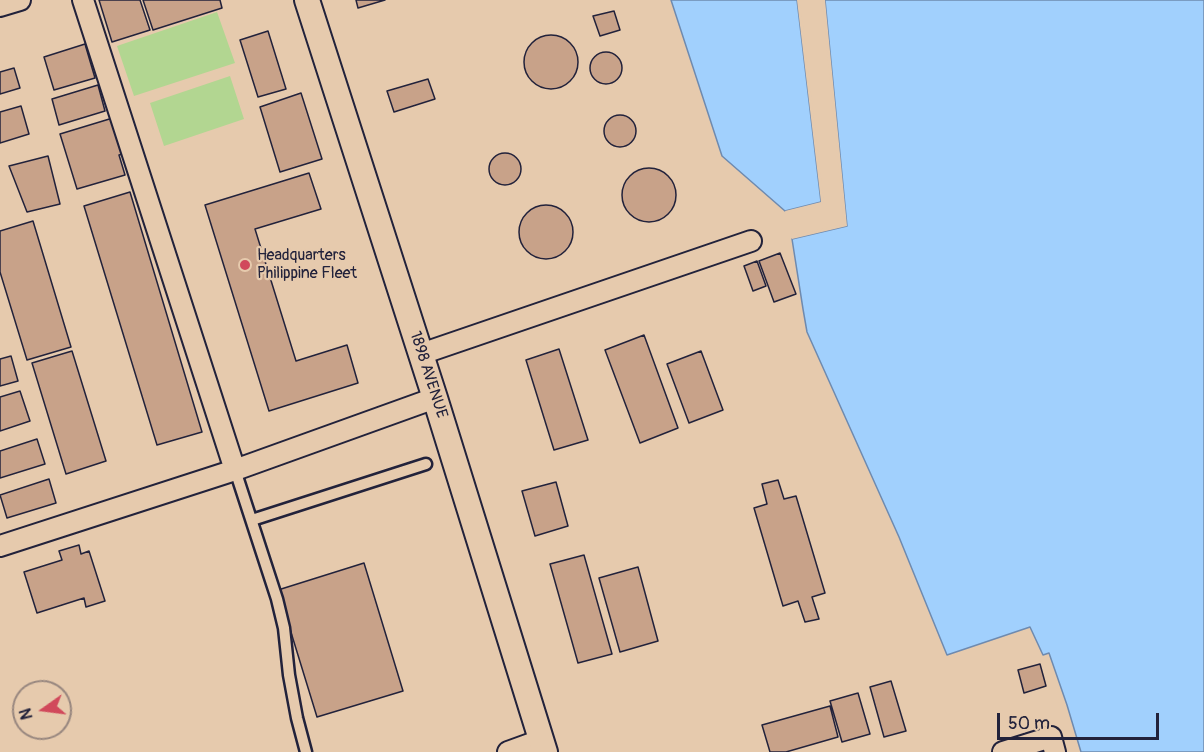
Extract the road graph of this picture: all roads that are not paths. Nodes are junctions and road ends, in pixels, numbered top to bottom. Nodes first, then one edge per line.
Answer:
1 (20, 0) edge
2 (83, 0) edge
3 (307, 0) edge
4 (0, 6) edge
5 (751, 241) dead end
6 (421, 354) junction
7 (435, 398) junction
8 (426, 464) dead end
9 (235, 470) junction
10 (252, 520) junction
11 (0, 546) edge
12 (543, 746) edge
13 (306, 752) edge
14 (508, 752) edge
15 (1003, 752) edge
16 (1055, 752) edge

1 - 4 street
2 - 9 street
3 - 6 street, 1898 AVENUE
5 - 6 street
6 - 7 street, 1898 AVENUE
7 - 9 street
7 - 12 street, 1898 AVENUE
8 - 10 lane
9 - 10 lane
9 - 11 street
10 - 13 lane
12 - 14 street
15 - 16 street

